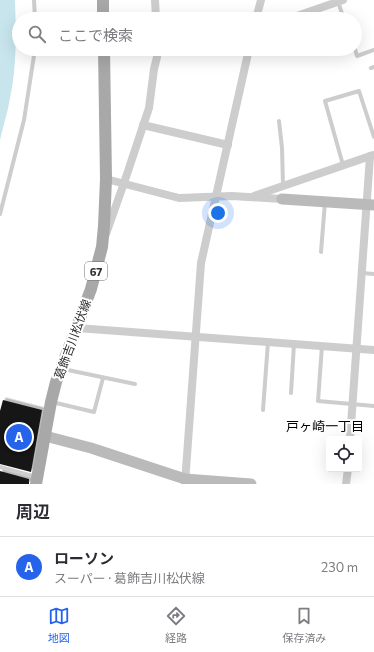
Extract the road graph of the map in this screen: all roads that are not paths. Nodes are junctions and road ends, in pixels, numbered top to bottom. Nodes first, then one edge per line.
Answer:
1 (34, 0) edge
2 (103, 0) edge
3 (156, 0) edge
4 (261, 0) edge
5 (340, 1) edge
6 (35, 12) edge
7 (104, 12) edge
8 (156, 12) edge
9 (258, 12) edge
10 (308, 12) edge
11 (342, 12) edge
12 (374, 50) edge
13 (362, 54) edge
14 (34, 56) edge
15 (104, 56) edge
16 (157, 56) edge
17 (248, 56) edge
18 (279, 121) dead end
19 (143, 125) junction
20 (374, 136) edge
21 (228, 145) junction
22 (372, 155) edge
23 (343, 165) junction
24 (106, 179) junction
25 (124, 183) junction
26 (283, 185) junction
27 (216, 196) junction
28 (251, 197) junction
29 (282, 199) joint
30 (324, 202) junction
31 (370, 205) edge
32 (0, 214) edge
33 (102, 248) junction
34 (321, 252) dead end
35 (362, 273) junction
36 (374, 274) edge
37 (77, 328) junction
38 (195, 337) junction
39 (268, 342) junction
40 (294, 344) junction
41 (322, 346) junction
42 (357, 348) junction
43 (374, 350) edge
44 (61, 368) junction
45 (103, 378) junction
46 (135, 384) dead end
47 (290, 393) dead end
48 (52, 402) junction
49 (353, 404) junction
50 (374, 406) edge
51 (263, 410) dead end
52 (45, 436) junction
53 (350, 436) edge
54 (0, 467) edge
55 (348, 472) edge
56 (37, 481) edge
57 (185, 481) edge
58 (251, 484) edge
59 (346, 484) edge

1 - 6 lane
2 - 7 main road
3 - 8 street
4 - 9 street
5 - 10 street
5 - 11 lane
12 - 13 lane
14 - 32 lane
15 - 24 main road, 葛飾吉川松伏線 / 67
16 - 19 street
17 - 21 street
18 - 26 lane
19 - 21 street
19 - 25 street
20 - 23 lane
21 - 27 street
22 - 23 street
22 - 31 street
23 - 26 street
24 - 25 street
24 - 33 main road, 葛飾吉川松伏線 / 67
25 - 27 street
25 - 33 street
26 - 28 street
27 - 28 street
27 - 38 street
28 - 29 street
29 - 30 street
30 - 31 street
30 - 34 lane
31 - 35 street
33 - 37 main road, 葛飾吉川松伏線 / 67
35 - 36 lane
35 - 42 street
37 - 38 street
37 - 44 main road, 葛飾吉川松伏線 / 67
38 - 39 street
38 - 57 street
39 - 40 street
39 - 51 lane
40 - 41 street
40 - 47 lane
41 - 42 street
41 - 49 lane
42 - 43 street
42 - 49 street
44 - 45 lane
44 - 48 main road, 葛飾吉川松伏線 / 67
45 - 46 lane
45 - 48 lane
48 - 52 main road, 葛飾吉川松伏線 / 67
49 - 50 lane
49 - 53 street
52 - 56 main road, 葛飾吉川松伏線 / 67
52 - 57 street
54 - 56 lane
55 - 59 street
57 - 58 street

